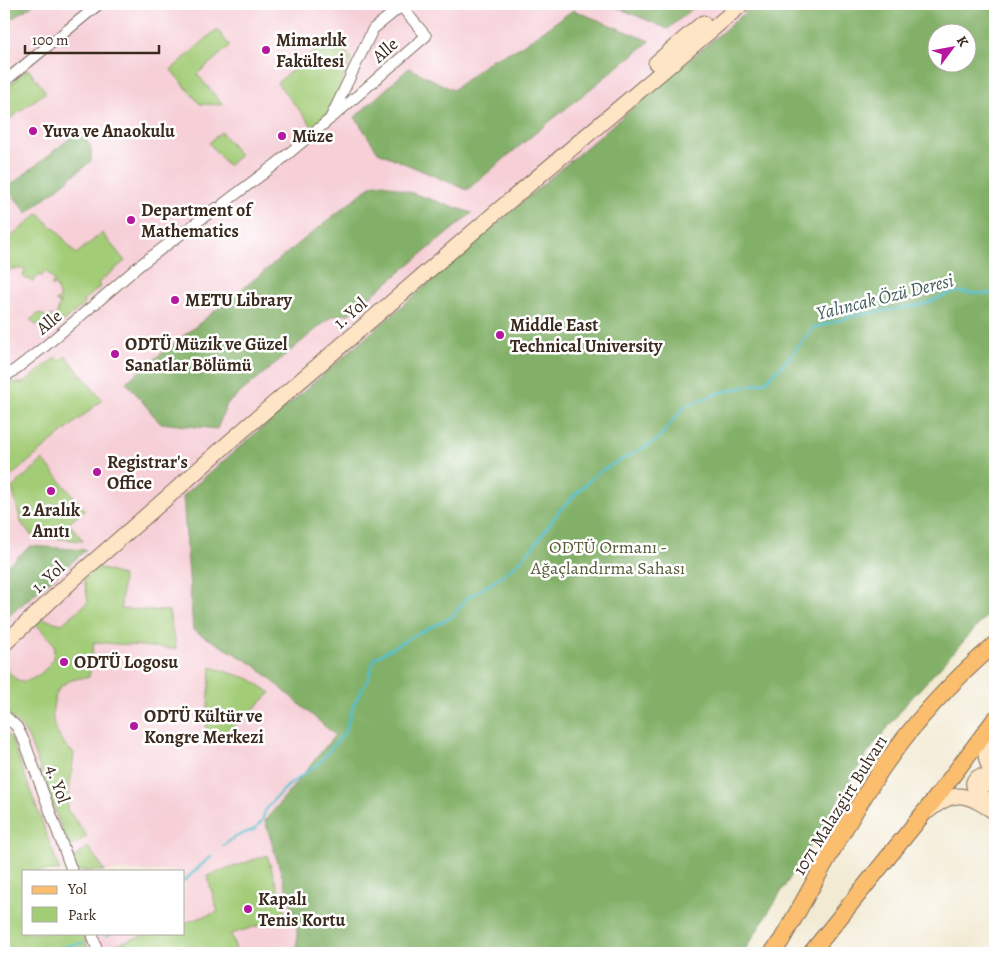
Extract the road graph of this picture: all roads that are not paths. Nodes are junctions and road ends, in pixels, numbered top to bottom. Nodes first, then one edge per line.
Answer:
1 (99, 4) edge
2 (726, 4) edge
3 (742, 4) edge
4 (402, 5) edge
5 (681, 49) junction
6 (4, 82) edge
7 (332, 117) junction
8 (4, 378) edge
9 (109, 542) junction
10 (4, 629) edge
11 (4, 644) edge
12 (995, 644) edge
13 (4, 716) edge
14 (990, 725) edge
15 (995, 777) edge
16 (995, 786) edge
17 (995, 810) edge
18 (919, 818) junction
19 (72, 870) edge
20 (92, 934) edge
21 (98, 953) edge
22 (772, 953) edge
23 (811, 953) edge

1 - 6 street
2 - 5 main road, 1. Yol
3 - 5 main road, 1. Yol
4 - 7 street, Alle
4 - 7 street, Alle
5 - 9 main road, 1. Yol
7 - 8 street, Alle
9 - 10 main road, 1. Yol
9 - 11 main road, 1. Yol
12 - 22 main road, 1071 Malazgirt Bulvarı
13 - 19 street, 4. Yol
14 - 15 main road
14 - 18 main road
16 - 17 main road
17 - 18 main road
18 - 23 main road
20 - 21 street

